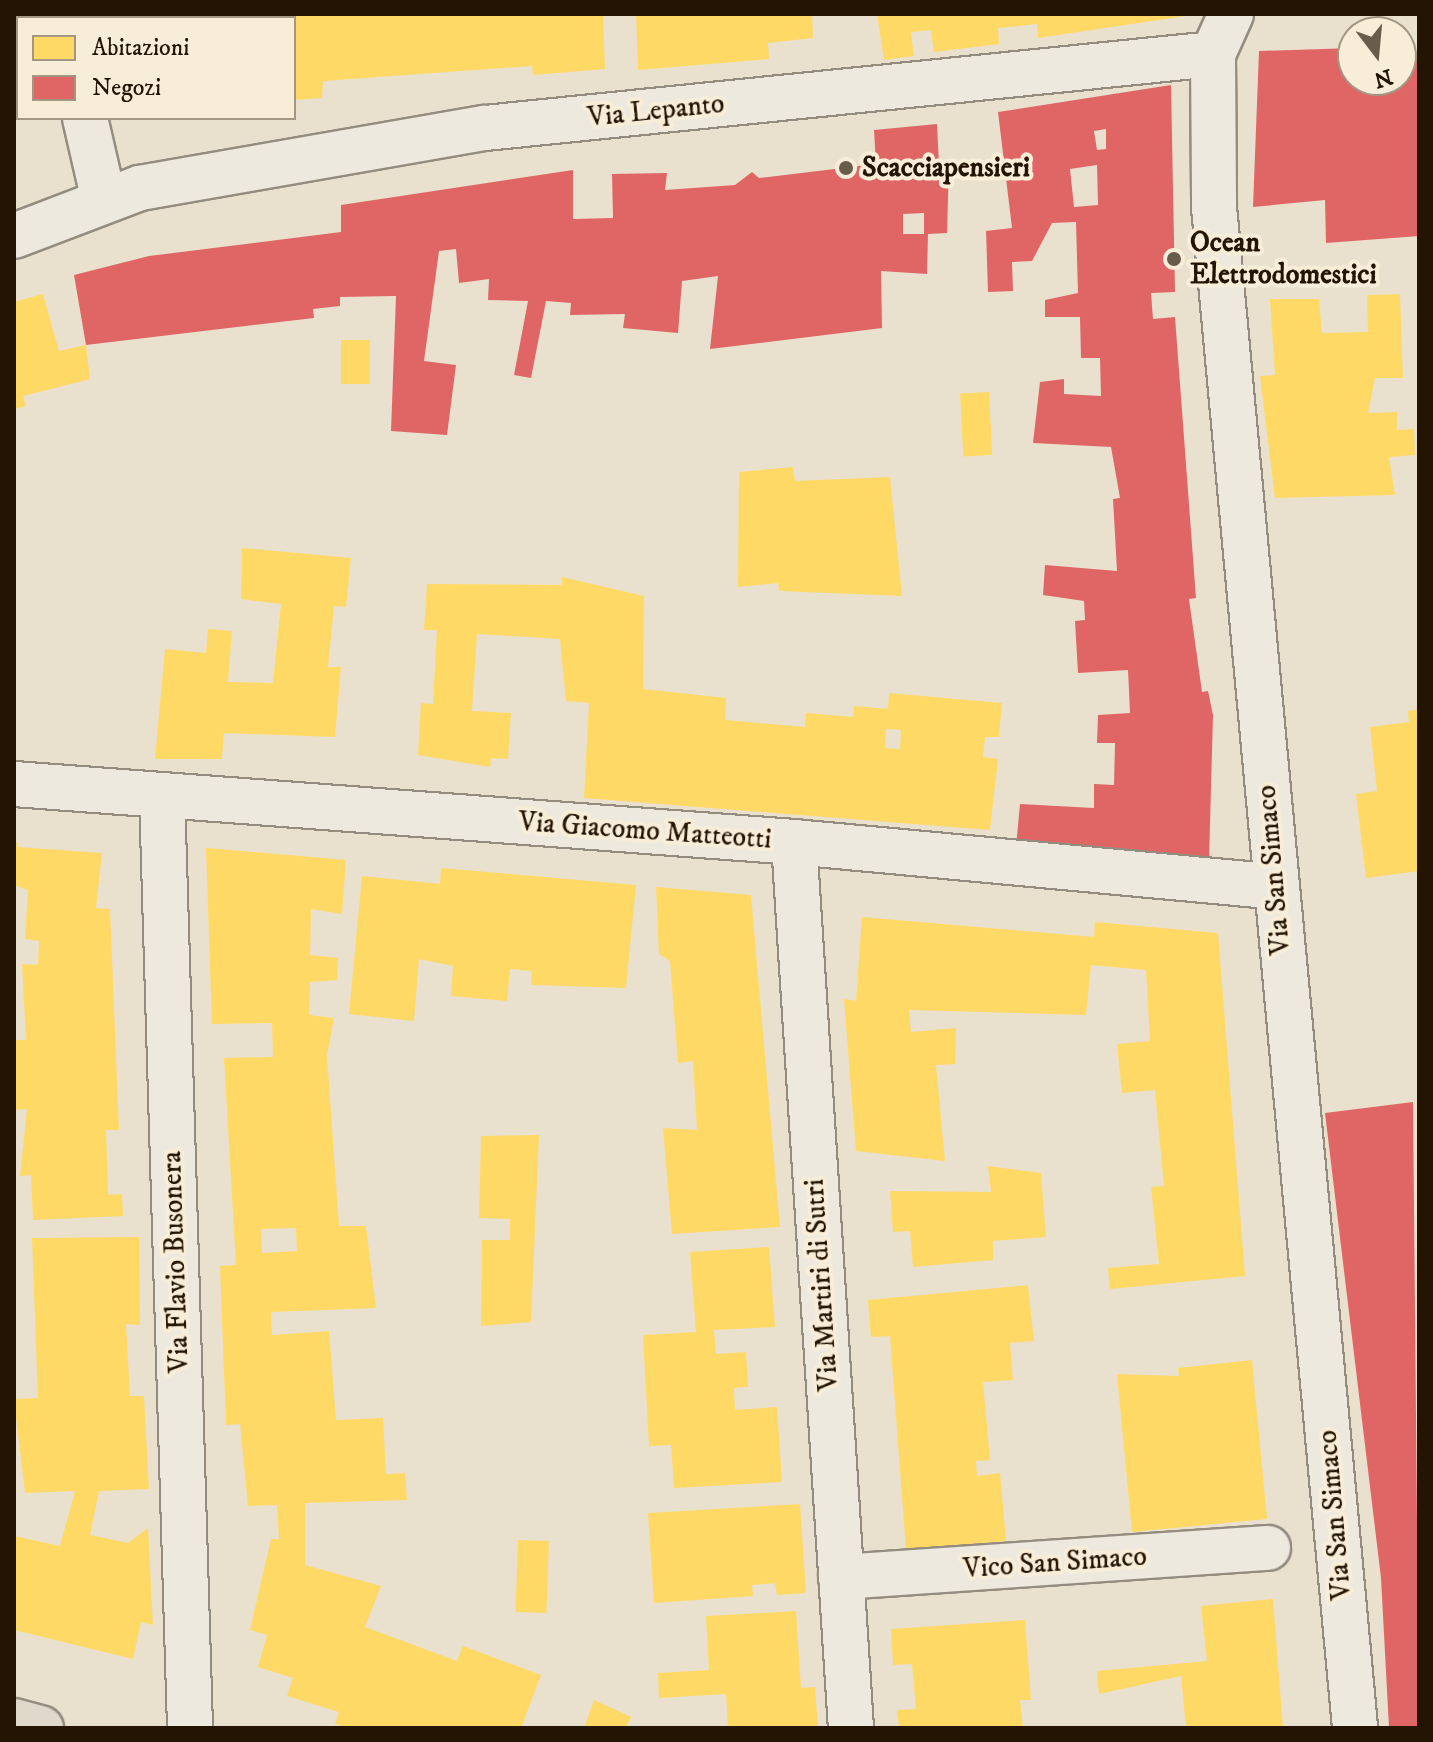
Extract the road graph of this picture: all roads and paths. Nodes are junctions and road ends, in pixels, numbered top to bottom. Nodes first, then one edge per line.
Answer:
1 (1231, 14) edge
2 (1213, 54) junction
3 (85, 120) edge
4 (103, 196) junction
5 (14, 236) edge
6 (14, 784) edge
7 (162, 795) junction
8 (794, 842) junction
9 (1276, 887) junction
10 (1268, 1548) dead end
11 (841, 1577) junction
12 (14, 1721) edge
13 (41, 1728) edge
14 (190, 1728) edge
15 (851, 1728) edge
16 (1355, 1728) edge

1 - 2 street, Via San Simaco
2 - 4 street, Via Lepanto
2 - 9 street, Via San Simaco
3 - 4 street
4 - 5 street, Via Lepanto
6 - 7 street, Via Giacomo Matteotti
7 - 8 street, Via Giacomo Matteotti
7 - 14 street, Via Flavio Busonera
8 - 9 street, Via Giacomo Matteotti
8 - 11 street, Via Martiri di Sutri
9 - 16 street, Via San Simaco
10 - 11 street, Vico San Simaco
11 - 15 street, Via Martiri di Sutri
12 - 13 main road

